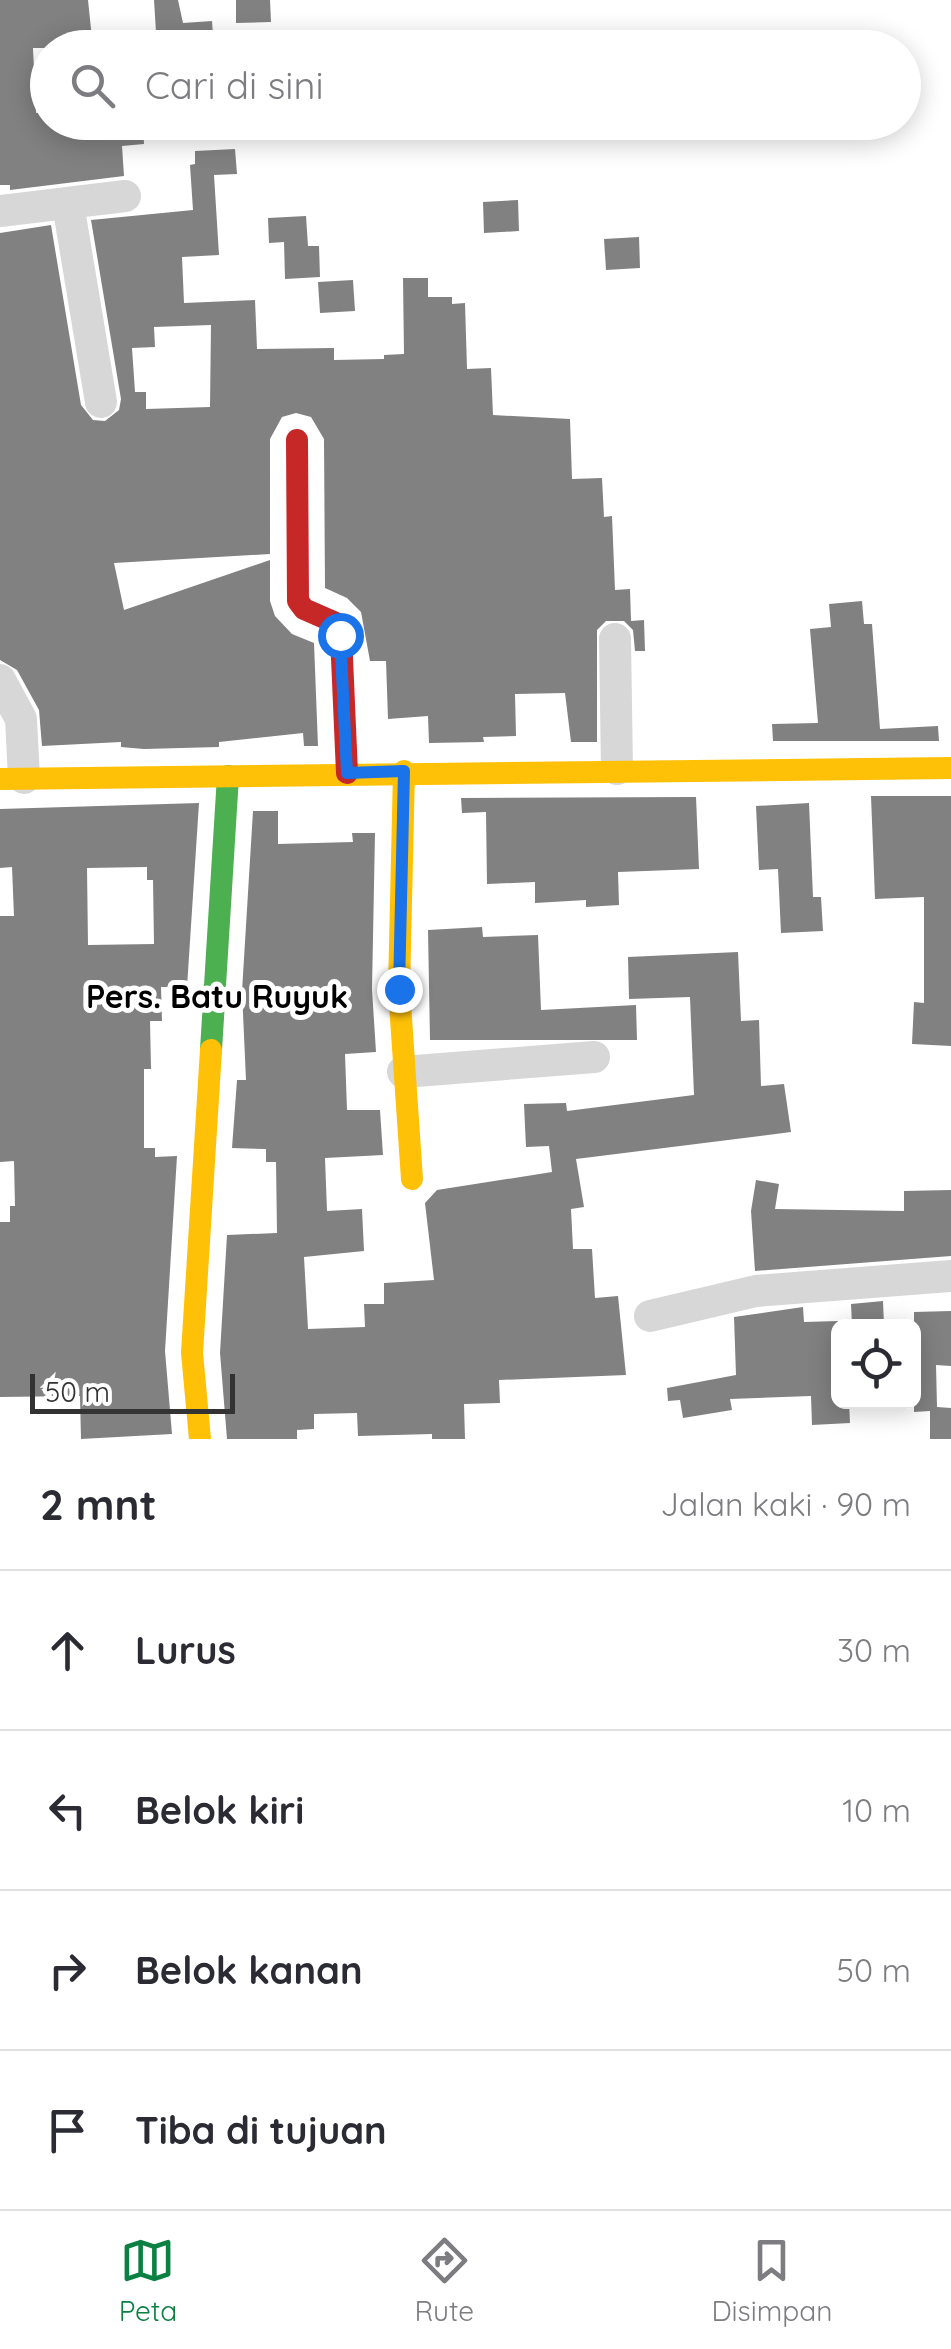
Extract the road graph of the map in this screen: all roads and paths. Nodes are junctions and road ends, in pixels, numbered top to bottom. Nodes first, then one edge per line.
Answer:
1 (126, 196) dead end
2 (68, 204) junction
3 (0, 211) edge
4 (101, 402) dead end
5 (297, 440) dead end
6 (615, 638) dead end
7 (0, 680) edge
8 (951, 768) edge
9 (617, 769) junction
10 (404, 771) junction
11 (347, 773) junction
12 (228, 776) junction
13 (12, 779) edge
14 (594, 1056) dead end
15 (403, 1072) junction
16 (412, 1179) dead end
17 (951, 1276) edge
18 (650, 1316) dead end
19 (200, 1439) edge

1 - 2 street
2 - 3 street
2 - 4 street
5 - 11 street
6 - 9 street
7 - 13 street
8 - 9 street
9 - 10 street
10 - 11 street
10 - 15 street
11 - 12 street
12 - 13 street
12 - 19 street
14 - 15 street
15 - 16 street
17 - 18 street

